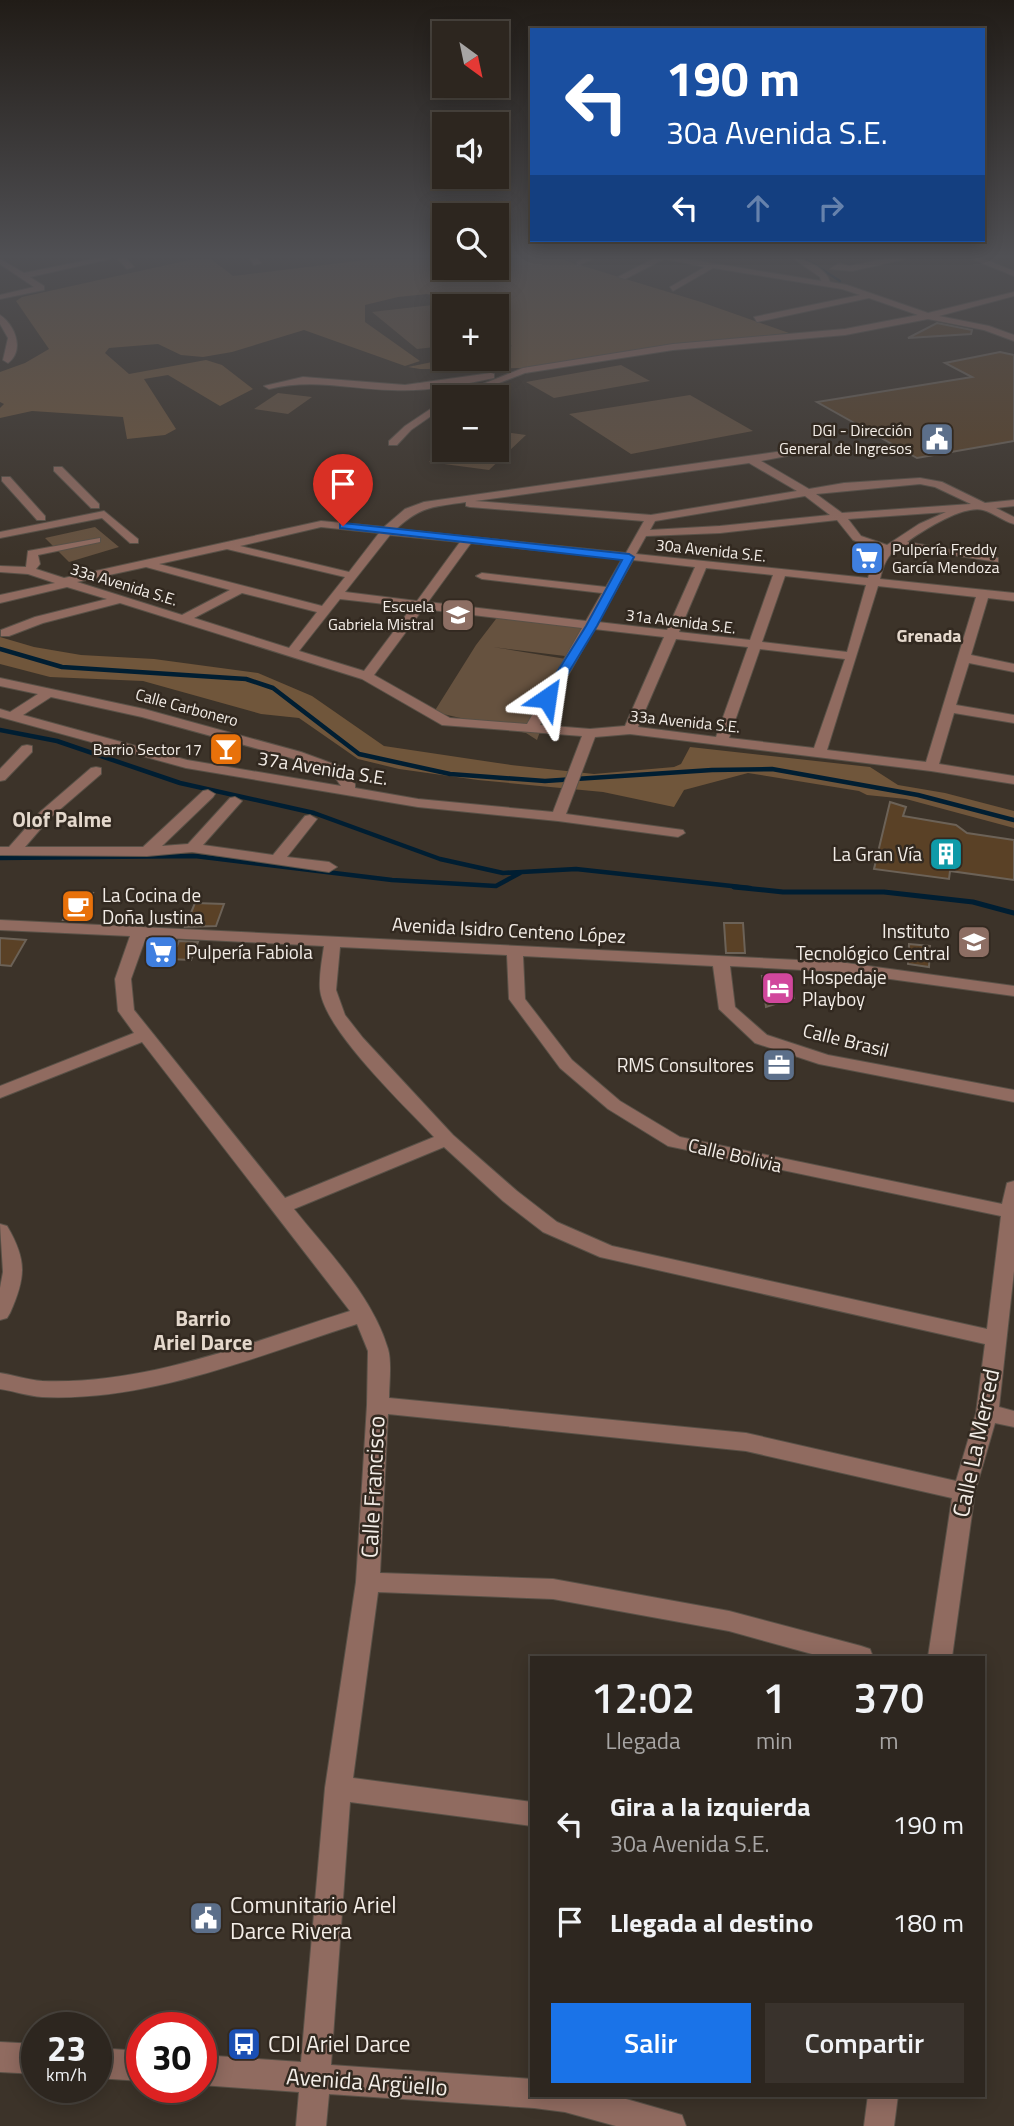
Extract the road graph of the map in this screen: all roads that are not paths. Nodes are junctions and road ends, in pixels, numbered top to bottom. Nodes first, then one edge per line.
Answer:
1 (603, 358) edge
2 (523, 371) junction
3 (486, 385) edge
4 (269, 386) dead end
5 (424, 386) junction
6 (432, 390) edge
7 (432, 411) edge
8 (393, 443) dead end
9 (783, 454) dead end
10 (751, 460) junction
11 (58, 469) dead end
12 (6, 479) dead end
13 (805, 491) junction
14 (438, 501) junction
15 (1014, 503) edge
16 (985, 505) junction
17 (963, 508) junction
18 (41, 518) junction
19 (651, 518) junction
20 (841, 518) junction
21 (1014, 521) edge
22 (0, 525) edge
23 (387, 530) junction
24 (642, 533) junction
25 (0, 535) edge
26 (96, 540) dead end
27 (134, 541) dead end
28 (467, 541) junction
29 (224, 546) junction
30 (892, 546) junction
31 (629, 557) junction
32 (994, 560) dead end
33 (146, 563) junction
34 (702, 565) junction
35 (0, 569) edge
36 (29, 572) junction
37 (780, 573) junction
38 (354, 576) junction
39 (482, 576) dead end
40 (62, 583) junction
41 (874, 583) junction
42 (240, 589) junction
43 (611, 591) junction
44 (983, 594) junction
45 (339, 595) junction
46 (1014, 597) edge
47 (0, 599) edge
48 (118, 600) junction
49 (417, 606) junction
50 (326, 611) junction
51 (183, 619) junction
52 (592, 626) junction
53 (5, 633) dead end
54 (671, 635) junction
55 (755, 645) junction
56 (292, 652) junction
57 (852, 656) junction
58 (965, 658) junction
59 (1014, 668) edge
60 (367, 676) junction
61 (0, 682) edge
62 (50, 692) junction
63 (949, 708) junction
64 (7, 714) edge
65 (1014, 719) edge
66 (530, 730) junction
67 (630, 730) junction
68 (590, 733) junction
69 (721, 742) junction
70 (27, 749) dead end
71 (819, 754) junction
72 (931, 767) junction
73 (96, 771) dead end
74 (0, 777) edge
75 (1014, 780) edge
76 (347, 792) junction
77 (208, 794) dead end
78 (235, 801) dead end
79 (558, 817) junction
80 (310, 819) dead end
81 (678, 833) dead end
82 (192, 848) junction
83 (7, 851) edge
84 (147, 852) junction
85 (276, 861) junction
86 (329, 867) dead end
87 (0, 925) edge
88 (140, 932) junction
89 (332, 942) junction
90 (515, 952) junction
91 (721, 962) junction
92 (1014, 991) edge
93 (144, 1035) junction
94 (0, 1092) edge
95 (1014, 1096) edge
96 (446, 1139) junction
97 (1014, 1187) edge
98 (282, 1207) junction
99 (1011, 1212) junction
100 (0, 1231) edge
101 (0, 1313) edge
102 (363, 1314) junction
103 (996, 1339) junction
104 (0, 1381) edge
105 (378, 1405) junction
106 (986, 1413) junction
107 (1014, 1419) edge
108 (964, 1492) junction
109 (368, 1582) junction
110 (857, 1656) edge
111 (940, 1656) edge
112 (338, 1788) junction
113 (530, 1814) edge
114 (0, 2057) edge
115 (21, 2058) edge
116 (217, 2071) edge
117 (316, 2078) junction
118 (530, 2094) edge
119 (565, 2097) edge
120 (883, 2097) edge
121 (310, 2126) edge
122 (671, 2126) edge
123 (879, 2126) edge

1 - 2 street
2 - 3 street
2 - 5 street
4 - 5 street
5 - 6 street
7 - 8 street
9 - 10 street
10 - 13 street
10 - 14 street
11 - 18 street
12 - 18 street
13 - 16 street
13 - 19 street
13 - 20 street
14 - 19 street
14 - 23 street
15 - 16 street
16 - 17 street
16 - 21 street
17 - 20 street
17 - 30 street
18 - 22 street
19 - 24 street
20 - 24 street
20 - 30 street
23 - 28 street, 30a Avenida S.E.
23 - 29 street, 30a Avenida S.E.
23 - 38 street
24 - 31 street
25 - 27 street
26 - 36 street
28 - 31 street, 30a Avenida S.E.
28 - 49 street
29 - 33 street, 30a Avenida S.E.
29 - 38 street
30 - 32 street
30 - 41 street
31 - 34 street, 30a Avenida S.E.
31 - 43 street
33 - 40 street, 30a Avenida S.E.
33 - 42 street
34 - 37 street, 30a Avenida S.E.
34 - 54 street
35 - 36 street, 33a Avenida S.E.
36 - 40 street, 33a Avenida S.E.
37 - 41 street, 30a Avenida S.E.
37 - 55 street
38 - 45 street
39 - 43 street
40 - 47 street, 30a Avenida S.E.
40 - 48 street, 33a Avenida S.E.
41 - 44 street, 30a Avenida S.E.
41 - 57 street
42 - 50 street
42 - 51 street
43 - 52 street
44 - 46 street, 30a Avenida S.E.
44 - 58 street
45 - 49 street, 31a Avenida S.E.
45 - 50 street
48 - 51 street, 33a Avenida S.E.
48 - 53 street
49 - 52 street, 31a Avenida S.E.
49 - 60 street
50 - 56 street
51 - 56 street, 33a Avenida S.E.
52 - 54 street, 31a Avenida S.E.
52 - 66 street
54 - 55 street, 31a Avenida S.E.
54 - 67 street
55 - 57 street, 31a Avenida S.E.
55 - 69 street
56 - 60 street, 33a Avenida S.E.
57 - 71 street
58 - 59 street
58 - 63 street
60 - 66 street, 33a Avenida S.E.
61 - 62 street, Calle Carbonero
62 - 64 street
62 - 76 street, Calle Carbonero
63 - 65 street
63 - 72 street
64 - 76 street, 37a Avenida S.E.
66 - 68 street, 33a Avenida S.E.
67 - 68 street, 33a Avenida S.E.
67 - 69 street, 33a Avenida S.E.
68 - 79 street
69 - 71 street, 33a Avenida S.E.
70 - 74 street
71 - 72 street, 33a Avenida S.E.
72 - 75 street, 33a Avenida S.E.
73 - 83 street
76 - 79 street, 37a Avenida S.E.
77 - 84 street
78 - 82 street
79 - 81 street, 37a Avenida S.E.
80 - 85 street
82 - 84 street
82 - 85 street
83 - 84 street
85 - 86 street
87 - 88 street, Avenida Isidro Centeno López
88 - 89 street, Avenida Isidro Centeno López
88 - 93 street, Calle Francisco
89 - 90 street, Avenida Isidro Centeno López
89 - 96 street
90 - 91 street, Avenida Isidro Centeno López
90 - 99 street, Calle Bolivia
91 - 92 street, Avenida Isidro Centeno López
91 - 95 street, Calle Brasil
93 - 94 street
93 - 98 street, Calle Francisco
96 - 98 street
96 - 103 street
97 - 99 street, Calle La Merced
98 - 102 street, Calle Francisco
99 - 103 street, Calle La Merced
100 - 101 street
102 - 104 street
102 - 105 street, Calle Francisco
103 - 106 street, Calle La Merced
105 - 108 street
105 - 109 street, Calle Francisco
106 - 107 street
106 - 108 street, Calle La Merced
108 - 111 street, Calle La Merced
109 - 110 street
109 - 112 street, Calle Francisco
112 - 113 street
112 - 117 street, Calle Francisco
114 - 115 street
116 - 117 street, Avenida Argüello
117 - 118 street, Avenida Argüello
117 - 121 street, Calle Francisco
119 - 122 street
120 - 123 street

